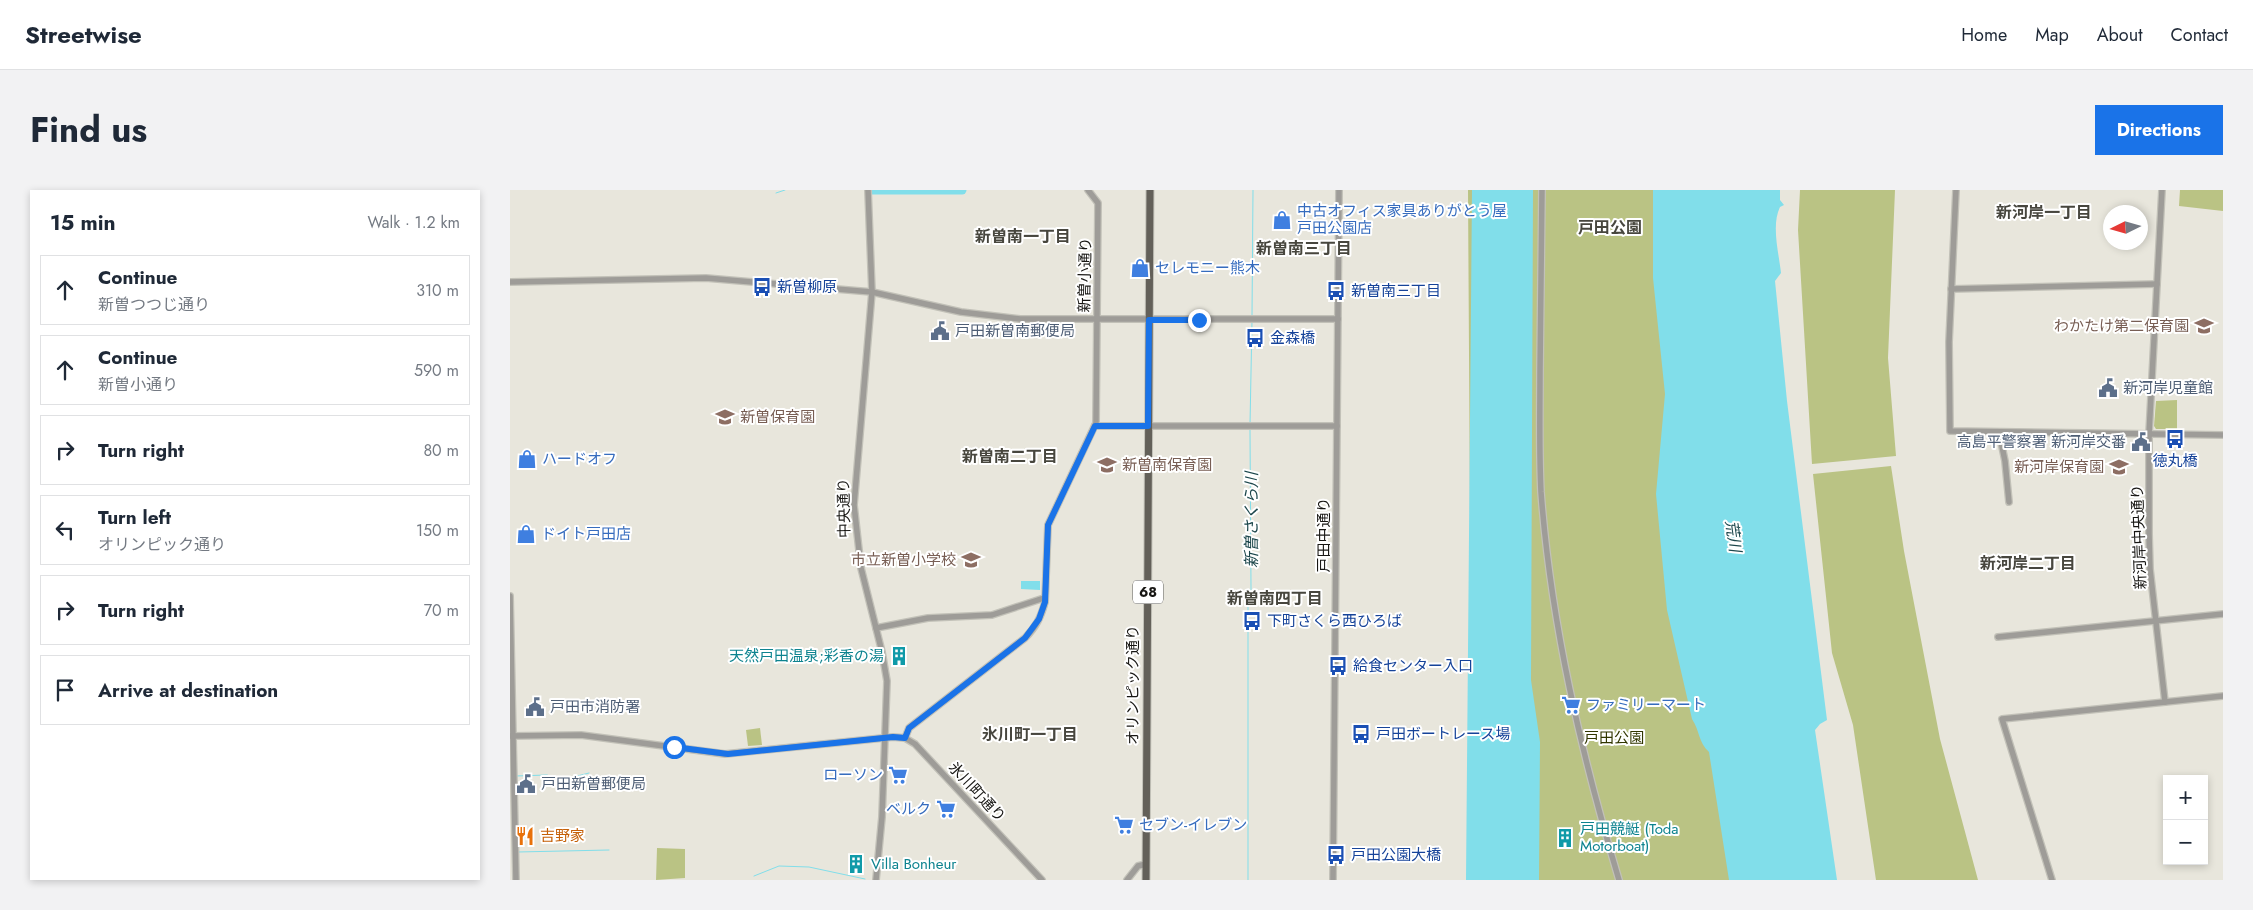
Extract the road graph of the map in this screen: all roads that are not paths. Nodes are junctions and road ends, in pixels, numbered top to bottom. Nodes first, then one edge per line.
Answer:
1 (1088, 190) edge
2 (1150, 190) edge
3 (1339, 190) edge
4 (1542, 190) edge
5 (1956, 190) edge
6 (2162, 190) edge
7 (868, 191) edge
8 (510, 282) edge
9 (2157, 284) junction
10 (1951, 289) junction
11 (872, 292) junction
12 (1097, 319) junction
13 (1338, 319) junction
14 (1149, 320) junction
15 (1095, 426) junction
16 (1148, 426) junction
17 (1337, 426) junction
18 (1998, 432) junction
19 (2149, 434) junction
20 (2223, 435) edge
21 (2009, 502) dead end
22 (510, 596) edge
23 (1044, 598) junction
24 (2223, 614) edge
25 (2156, 620) junction
26 (876, 628) junction
27 (1998, 636) dead end
28 (2223, 696) edge
29 (2165, 702) junction
30 (511, 735) edge
31 (886, 738) junction
32 (905, 738) junction
33 (1146, 864) junction
34 (516, 880) edge
35 (876, 880) edge
36 (1042, 880) edge
37 (1127, 880) edge
38 (1146, 880) edge
39 (1334, 880) edge
40 (1619, 880) edge
41 (2052, 880) edge

1 - 12 street, 新曽小通り
2 - 14 main road, オリンピック通り / 68
3 - 13 street, 戸田中通り
4 - 40 street
5 - 10 street
6 - 9 street, 新河岸中央通り
7 - 11 street, 中央通り
8 - 11 street
9 - 10 street
9 - 19 street, 新河岸中央通り
10 - 18 street
11 - 12 street
11 - 26 street, 中央通り
12 - 14 street
12 - 15 street, 新曽小通り
13 - 14 street
13 - 17 street, 戸田中通り
14 - 16 main road, オリンピック通り / 68
15 - 16 street
15 - 23 street, 新曽小通り
16 - 17 street
16 - 33 main road, オリンピック通り / 68
17 - 39 street, 戸田中通り
18 - 19 street
18 - 21 street
19 - 20 street
19 - 25 street, 新河岸中央通り
22 - 30 street
23 - 26 street
23 - 32 street, 新曽小通り
24 - 25 street
25 - 27 street
25 - 29 street, 新河岸中央通り
26 - 31 street, 中央通り
28 - 29 street
29 - 41 street
30 - 31 street
30 - 34 street
31 - 32 street
31 - 35 street, 中央通り
32 - 36 street, 氷川町通り
33 - 37 street
33 - 38 main road, オリンピック通り / 68

